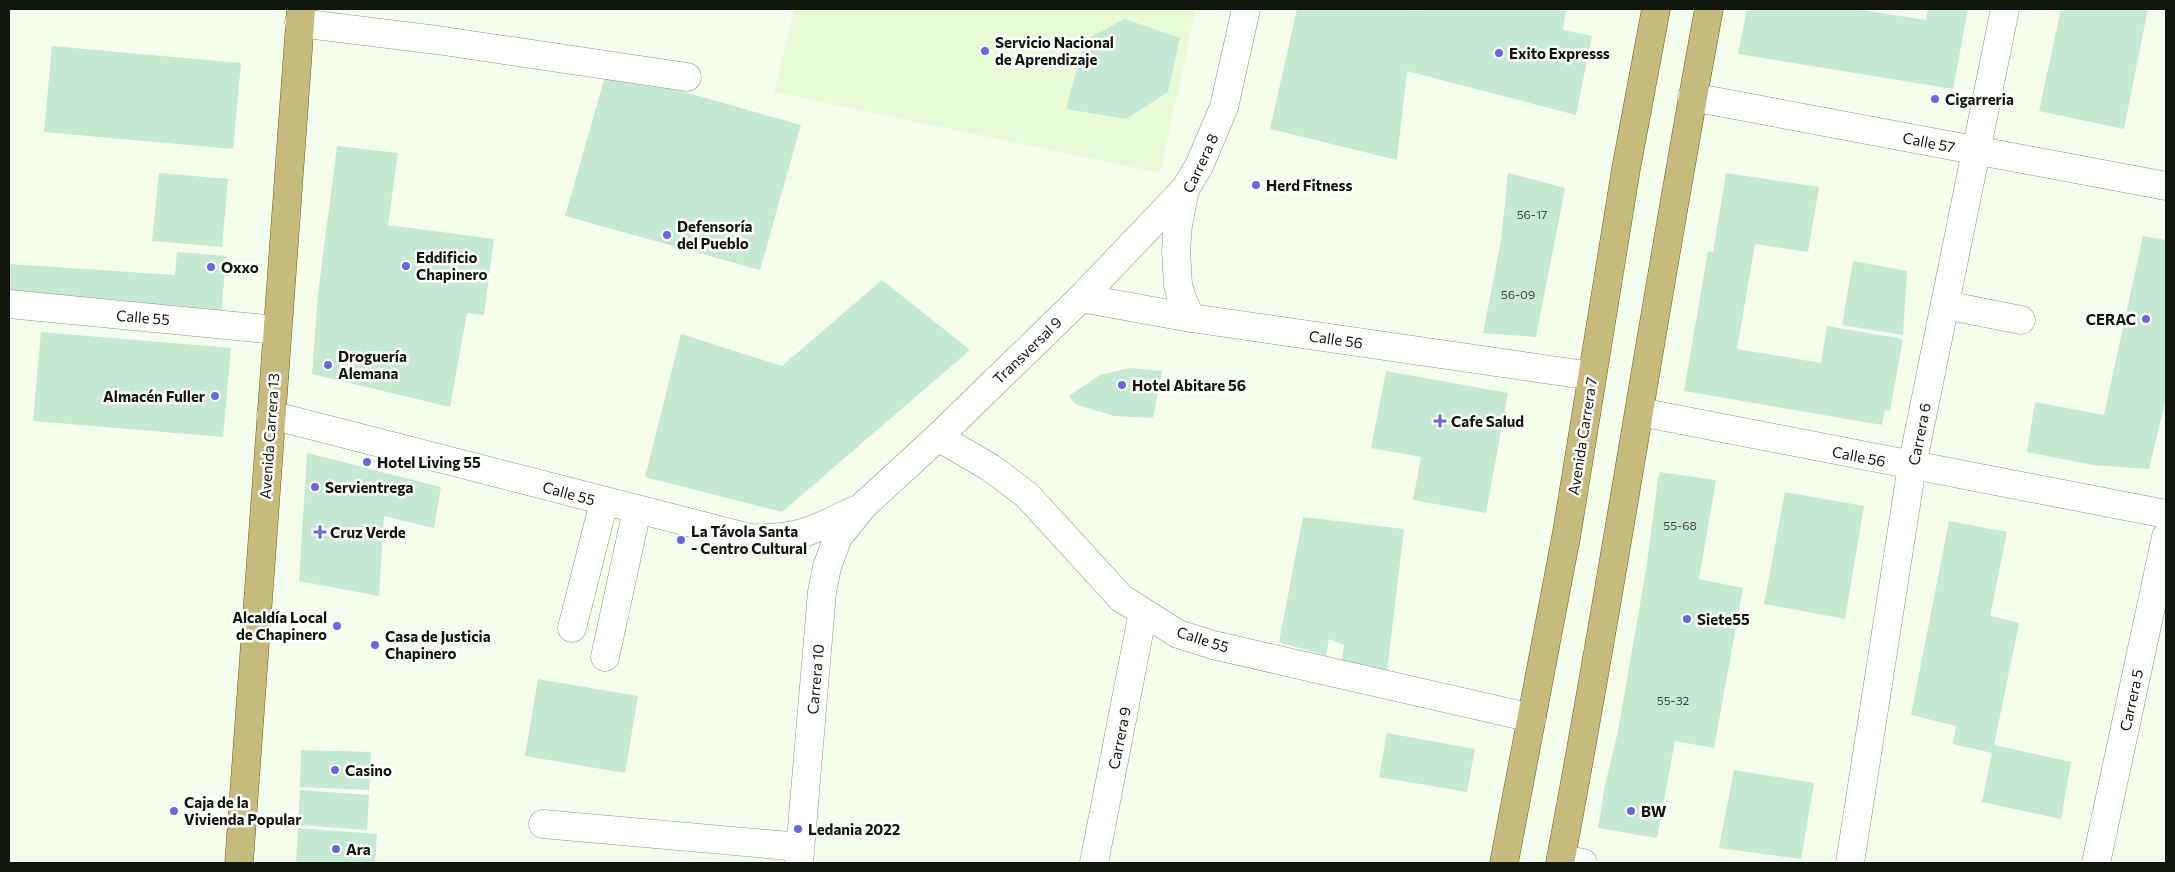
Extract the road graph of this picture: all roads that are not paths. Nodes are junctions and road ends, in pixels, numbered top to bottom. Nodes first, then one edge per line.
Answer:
1 (1246, 9) edge
2 (1656, 9) edge
3 (1709, 9) edge
4 (2005, 9) edge
5 (300, 16) edge
6 (687, 77) dead end
7 (1692, 98) junction
8 (1977, 151) junction
9 (2166, 186) edge
10 (1185, 189) junction
11 (1081, 298) junction
12 (9, 304) edge
13 (1945, 305) junction
14 (1191, 318) junction
15 (2021, 320) dead end
16 (277, 330) junction
17 (1592, 376) junction
18 (1640, 412) junction
19 (271, 415) junction
20 (938, 437) junction
21 (1912, 466) junction
22 (604, 502) junction
23 (864, 506) junction
24 (637, 510) junction
25 (2166, 514) edge
26 (2166, 537) edge
27 (1144, 612) junction
28 (572, 628) dead end
29 (605, 657) dead end
30 (1532, 718) junction
31 (543, 824) dead end
32 (800, 855) edge
33 (1568, 862) edge
34 (239, 863) edge
35 (1094, 863) edge
36 (1504, 863) edge
37 (1850, 863) edge
38 (2096, 863) edge

1 - 10 street, Carrera 8
2 - 17 main road, Avenida Carrera 7
3 - 7 main road
4 - 8 street, Carrera 6
5 - 6 street
5 - 16 main road, Avenida Carrera 13
7 - 8 street, Calle 57
7 - 18 main road
8 - 9 street, Calle 57
8 - 13 street, Carrera 6
10 - 11 street, Transversal 9
10 - 14 street, Carrera 8
11 - 14 street, Calle 56
11 - 20 street, Transversal 9
12 - 16 street, Calle 55
13 - 15 street
13 - 21 street, Carrera 6
14 - 17 street, Calle 56
16 - 19 main road, Avenida Carrera 13
17 - 30 main road, Avenida Carrera 7
18 - 21 street, Calle 56
18 - 33 main road
19 - 22 street, Calle 55
19 - 34 main road, Avenida Carrera 13
20 - 23 street, Transversal 9
20 - 27 street, Calle 55
21 - 25 street, Calle 56
21 - 37 street, Carrera 6
22 - 24 street, Calle 55
22 - 28 street
23 - 24 street, Calle 55
23 - 32 street, Carrera 10
24 - 29 street
26 - 38 street, Carrera 5
27 - 30 street, Calle 55
27 - 35 street, Carrera 9
30 - 36 main road, Avenida Carrera 7
31 - 32 street

